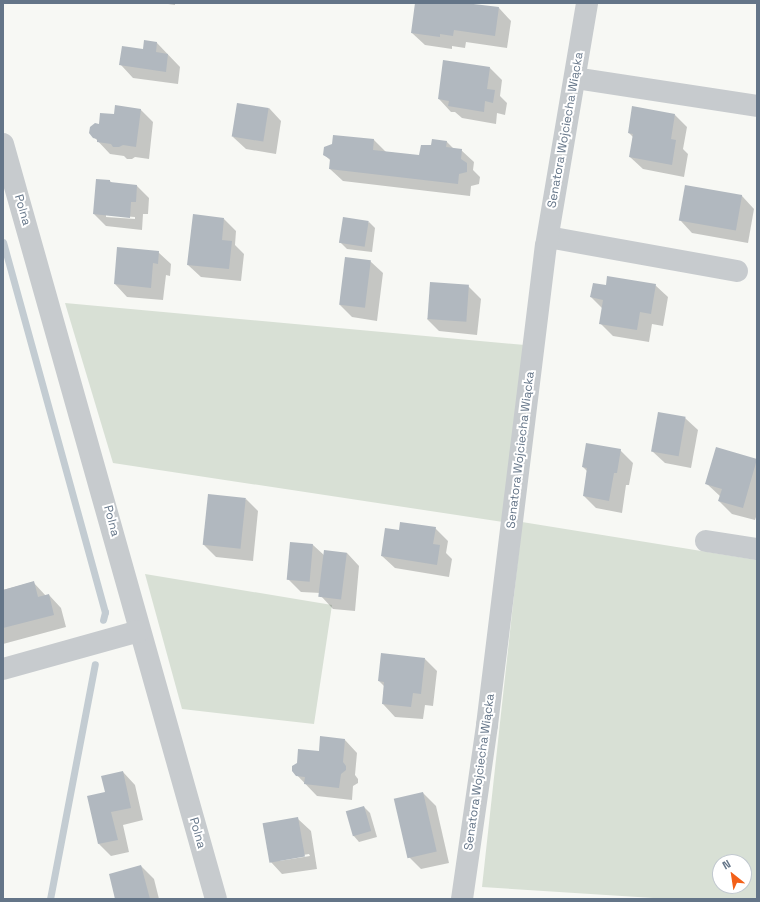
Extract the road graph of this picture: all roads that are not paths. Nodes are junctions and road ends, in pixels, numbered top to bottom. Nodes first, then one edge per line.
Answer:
1 (587, 3) edge
2 (575, 78) junction
3 (757, 106) edge
4 (3, 144) edge
5 (548, 238) junction
6 (737, 271) dead end
7 (706, 541) dead end
8 (757, 549) edge
9 (139, 631) junction
10 (3, 669) edge
11 (216, 899) edge
12 (462, 899) edge

1 - 2 street, Senatora Wojciecha Wiącka
2 - 3 street
2 - 5 street, Senatora Wojciecha Wiącka
4 - 9 street, Polna
5 - 6 street
5 - 12 street, Senatora Wojciecha Wiącka
7 - 8 street
9 - 10 street
9 - 11 street, Polna

